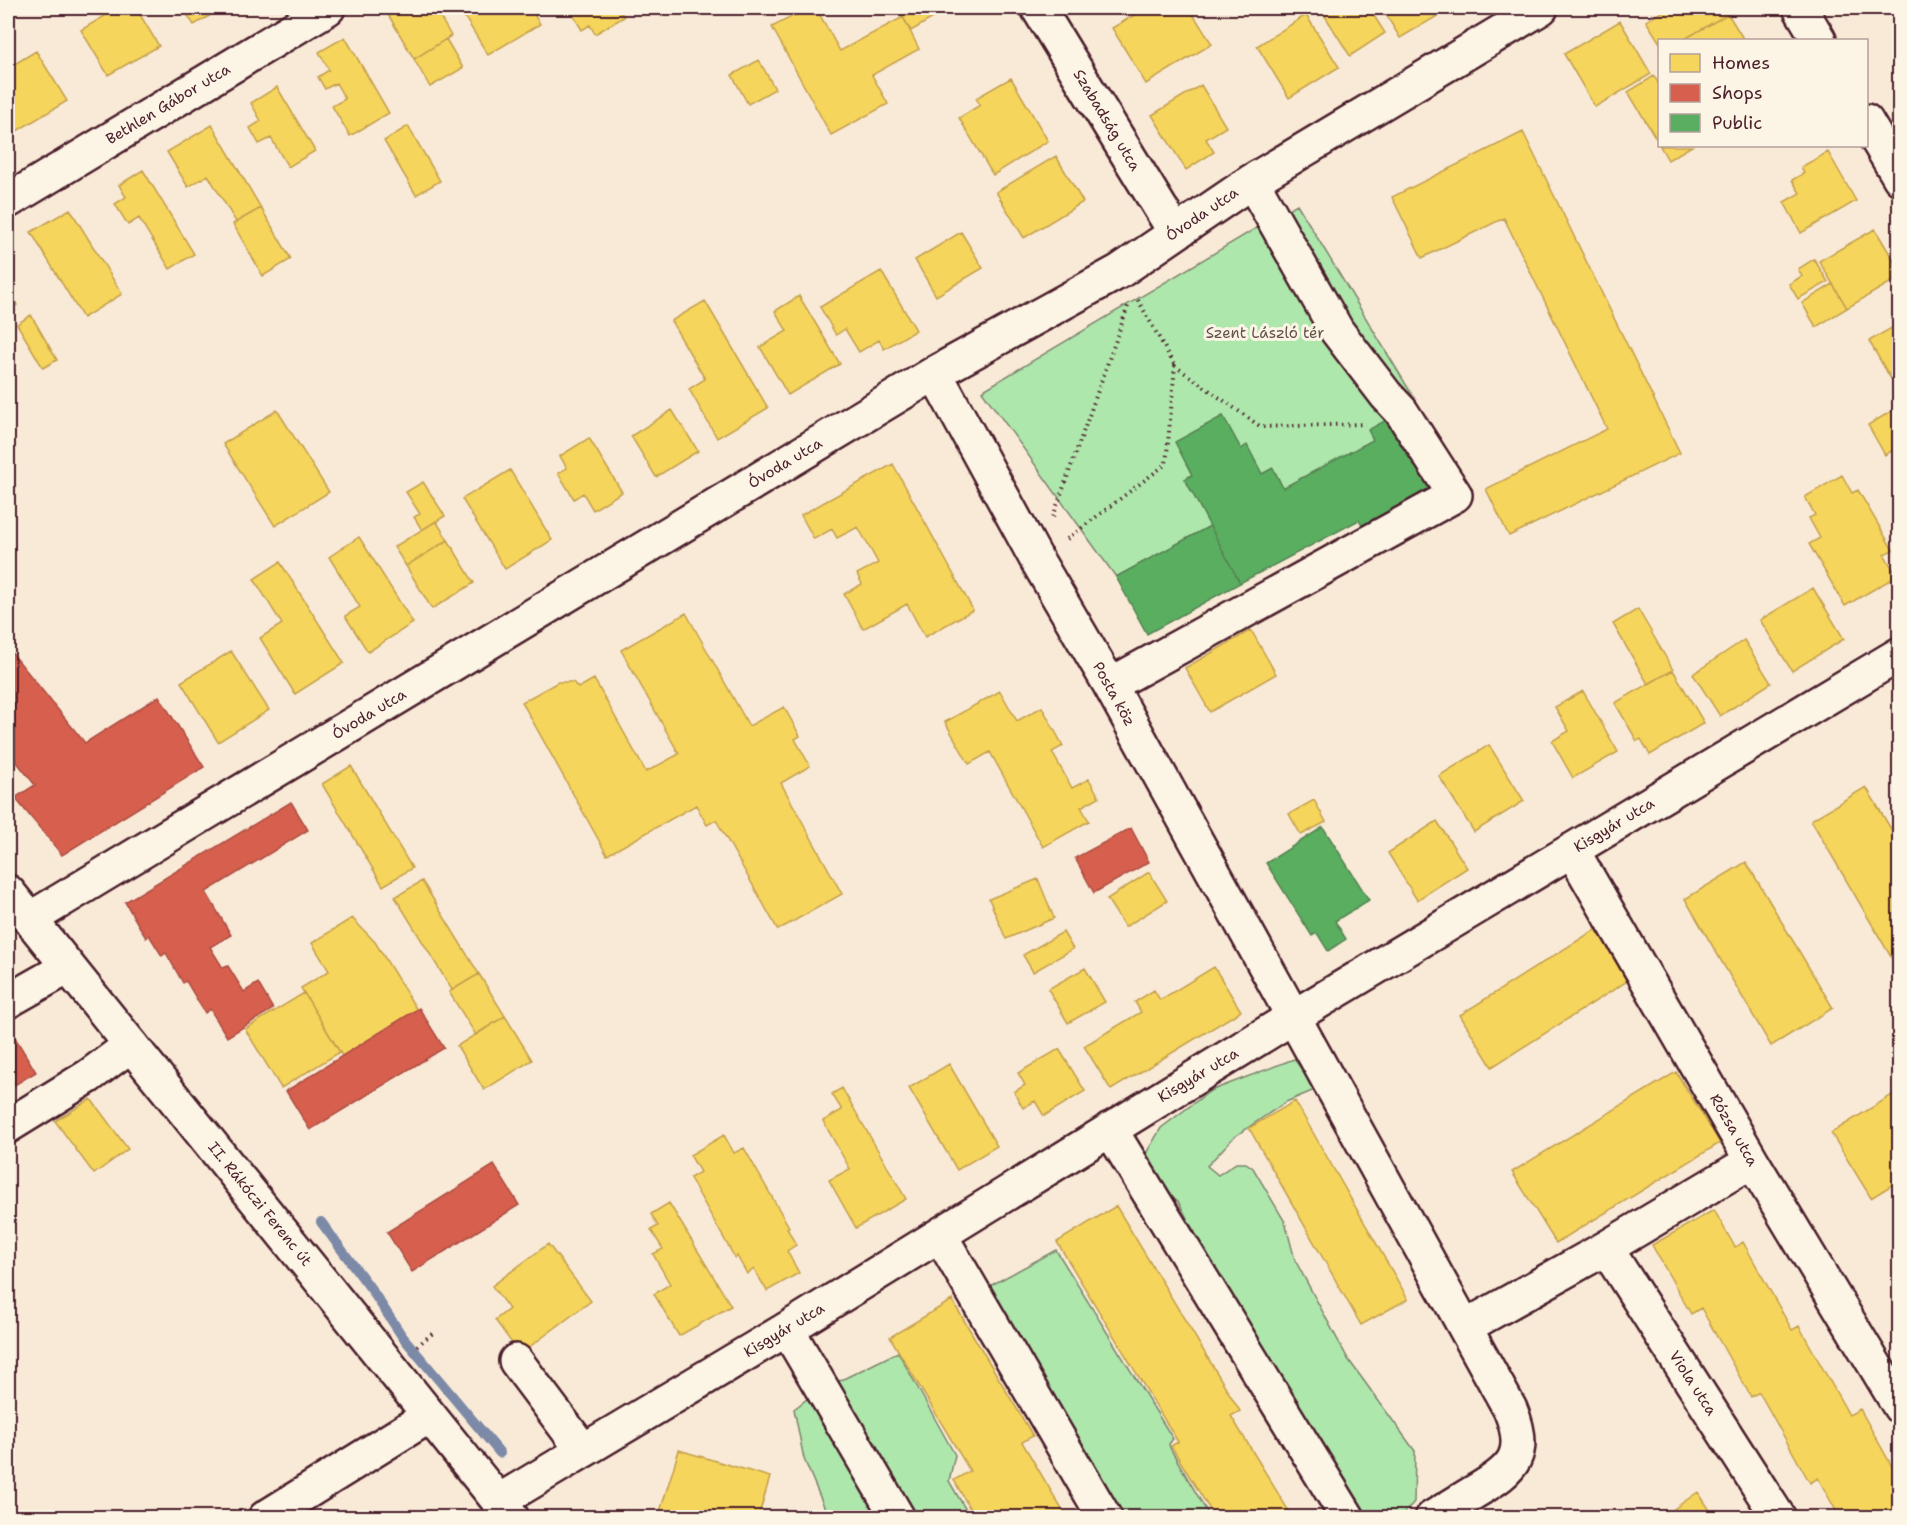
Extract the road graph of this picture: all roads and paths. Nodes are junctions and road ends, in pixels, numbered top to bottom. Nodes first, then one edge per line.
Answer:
1 (328, 8) edge
2 (1038, 8) edge
3 (1541, 8) edge
4 (1800, 8) edge
5 (1818, 39) edge
6 (1868, 124) edge
7 (1899, 178) edge
8 (1252, 181) junction
9 (8, 201) edge
10 (1175, 232) junction
11 (1127, 281) junction
12 (1175, 366) junction
13 (935, 373) junction
14 (1401, 411) junction
15 (1038, 562) junction
16 (1899, 654) edge
17 (1110, 686) junction
18 (1572, 850) junction
19 (8, 892) edge
20 (30, 919) junction
21 (68, 967) junction
22 (8, 1001) edge
23 (1293, 1017) junction
24 (131, 1045) junction
25 (8, 1126) edge
26 (1110, 1129) junction
27 (1752, 1161) junction
28 (940, 1235) junction
29 (1606, 1248) junction
30 (1465, 1327) junction
31 (787, 1329) junction
32 (433, 1334) dead end
33 (423, 1341) dead end
34 (516, 1361) dead end
35 (1899, 1407) edge
36 (429, 1416) junction
37 (582, 1449) junction
38 (505, 1509) edge
39 (265, 1518) edge
40 (898, 1518) edge
41 (1105, 1518) edge
42 (1348, 1518) edge
43 (1432, 1518) edge
44 (1779, 1518) edge

1 - 9 street, Bethlen Gábor utca
2 - 10 street, Szabadság utca
3 - 8 street, Óvoda utca
4 - 5 street
6 - 7 street
8 - 10 street, Óvoda utca
8 - 14 street
10 - 11 street, Óvoda utca
11 - 12 path
11 - 13 street, Óvoda utca
11 - 15 path
12 - 14 path
12 - 15 path
13 - 15 street, Posta köz
13 - 20 street, Óvoda utca
14 - 17 street
15 - 17 street, Posta köz
16 - 18 street, Kisgyár utca
17 - 23 street, Posta köz
18 - 23 street, Kisgyár utca
18 - 27 street, Rózsa utca
19 - 20 street, II. Rákóczi Ferenc út
20 - 21 street, II. Rákóczi Ferenc út
21 - 22 street
21 - 24 street, II. Rákóczi Ferenc út
23 - 26 street, Kisgyár utca
23 - 30 street, Posta köz
24 - 25 street
24 - 36 street, II. Rákóczi Ferenc út
26 - 28 street, Kisgyár utca
26 - 42 street
27 - 29 street
27 - 35 street, Rózsa utca
28 - 31 street, Kisgyár utca
28 - 41 street
29 - 30 street
29 - 44 street, Viola utca
30 - 43 street, Posta köz
31 - 37 street, Kisgyár utca
31 - 40 street
32 - 33 path
34 - 37 street
36 - 38 street, II. Rákóczi Ferenc út
36 - 39 street
37 - 38 street, Kisgyár utca

